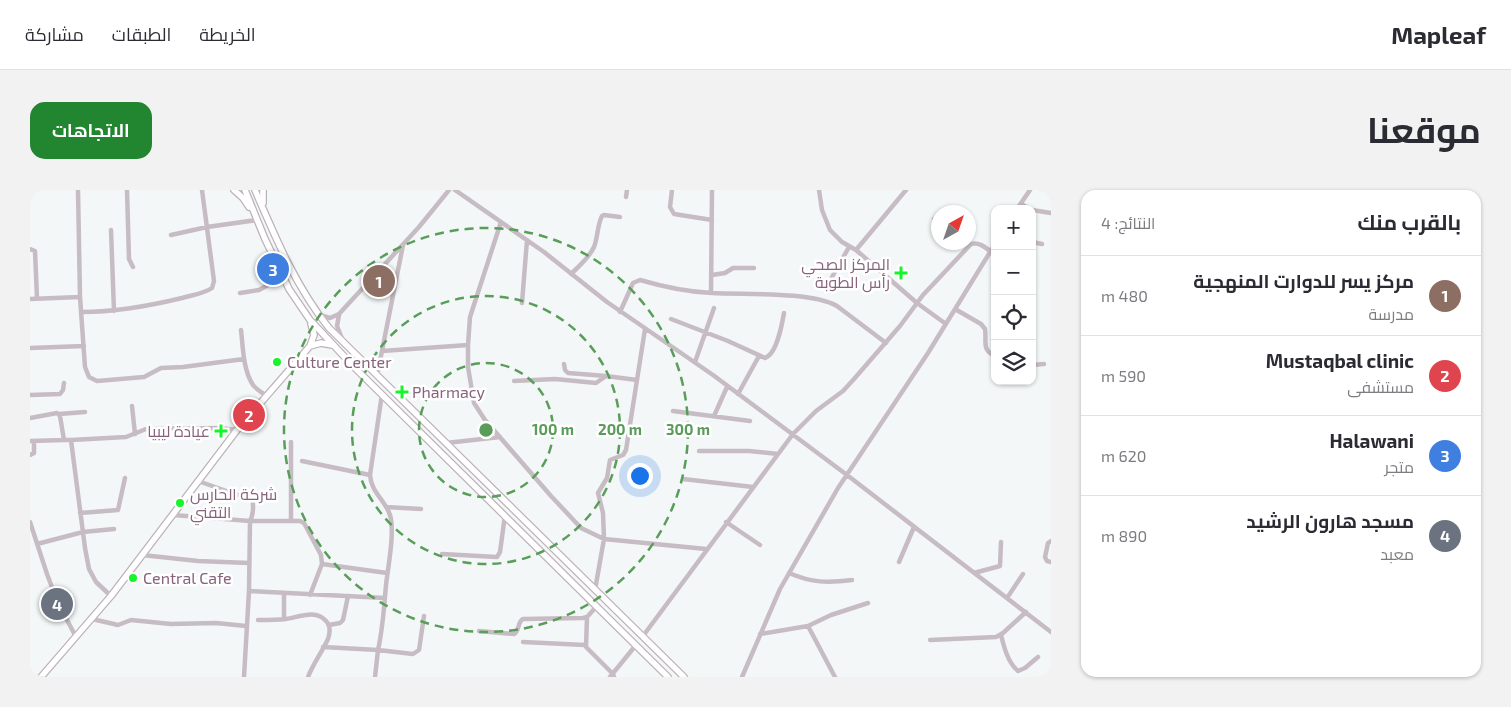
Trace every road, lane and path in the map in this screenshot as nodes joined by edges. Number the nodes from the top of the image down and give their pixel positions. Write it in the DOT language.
graph roads {
  1 [pos="78,190"];
  2 [pos="127,190"];
  3 [pos="202,190"];
  4 [pos="234,190"];
  5 [pos="245,190"];
  6 [pos="255,190"];
  7 [pos="263,190"];
  8 [pos="449,190"];
  9 [pos="455,190"];
  10 [pos="627,190"];
  11 [pos="672,190"];
  12 [pos="712,190"];
  13 [pos="819,190"];
  14 [pos="906,190"];
  15 [pos="1030,190"];
  16 [pos="626,197"];
  17 [pos="1021,204"];
  18 [pos="264,210"];
  19 [pos="1036,210"];
  20 [pos="1051,212"];
  21 [pos="620,217"];
  22 [pos="256,218"];
  23 [pos="712,220"];
  24 [pos="501,222"];
  25 [pos="207,227"];
  26 [pos="110,230"];
  27 [pos="171,235"];
  28 [pos="527,240"];
  29 [pos="1036,243"];
  30 [pos="404,244"];
  31 [pos="976,244"];
  32 [pos="1042,244"];
  33 [pos="849,247"];
  34 [pos="30,249"];
  35 [pos="856,250"];
  36 [pos="967,250"];
  37 [pos="991,252"];
  38 [pos="991,255"];
  39 [pos="133,267"];
  40 [pos="754,268"];
  41 [pos="571,274"];
  42 [pos="712,275"];
  43 [pos="282,277"];
  44 [pos="832,277"];
  45 [pos="240,293"];
  46 [pos="711,293"];
  47 [pos="38,298"];
  48 [pos="80,298"];
  49 [pos="30,299"];
  50 [pos="522,303"];
  51 [pos="917,303"];
  52 [pos="714,308"];
  53 [pos="956,309"];
  54 [pos="114,311"];
  55 [pos="82,312"];
  56 [pos="316,312"];
  57 [pos="620,312"];
  58 [pos="784,313"];
  59 [pos="339,314"];
  60 [pos="671,319"];
  61 [pos="310,320"];
  62 [pos="946,324"];
  63 [pos="645,329"];
  64 [pos="241,330"];
  65 [pos="706,332"];
  66 [pos="886,343"];
  67 [pos="345,344"];
  68 [pos="334,345"];
  69 [pos="468,345"];
  70 [pos="84,346"];
  71 [pos="310,346"];
  72 [pos="30,348"];
  73 [pos="382,351"];
  74 [pos="991,354"];
  75 [pos="759,356"];
  76 [pos="244,358"];
  77 [pos="695,362"];
  78 [pos="564,364"];
  79 [pos="1036,364"];
  80 [pos="1044,364"];
  81 [pos="377,376"];
  82 [pos="606,376"];
  83 [pos="637,380"];
  84 [pos="514,381"];
  85 [pos="64,383"];
  86 [pos="727,387"];
  87 [pos="382,394"];
  88 [pos="738,394"];
  89 [pos="30,395"];
  90 [pos="265,395"];
  91 [pos="132,406"];
  92 [pos="672,411"];
  93 [pos="85,412"];
  94 [pos="59,414"];
  95 [pos="714,416"];
  96 [pos="30,418"];
  97 [pos="750,421"];
  98 [pos="237,430"];
  99 [pos="135,434"];
  100 [pos="793,434"];
  101 [pos="500,437"];
  102 [pos="64,440"];
  103 [pos="71,440"];
  104 [pos="32,441"];
  105 [pos="291,442"];
  106 [pos="446,442"];
  107 [pos="699,451"];
  108 [pos="778,454"];
  109 [pos="30,455"];
  110 [pos="302,461"];
  111 [pos="370,475"];
  112 [pos="847,475"];
  113 [pos="125,478"];
  114 [pos="482,478"];
  115 [pos="683,479"];
  116 [pos="198,481"];
  117 [pos="475,486"];
  118 [pos="753,487"];
  119 [pos="386,507"];
  120 [pos="421,509"];
  121 [pos="80,513"];
  122 [pos="173,515"];
  123 [pos="505,515"];
  124 [pos="250,521"];
  125 [pos="291,521"];
  126 [pos="30,522"];
  127 [pos="726,522"];
  128 [pos="914,527"];
  129 [pos="114,529"];
  130 [pos="83,532"];
  131 [pos="604,539"];
  132 [pos="1051,541"];
  133 [pos="1001,542"];
  134 [pos="37,544"];
  135 [pos="760,544"];
  136 [pos="706,549"];
  137 [pos="442,554"];
  138 [pos="142,555"];
  139 [pos="899,562"];
  140 [pos="1051,562"];
  141 [pos="249,563"];
  142 [pos="322,564"];
  143 [pos="387,573"];
  144 [pos="789,573"];
  145 [pos="974,573"];
  146 [pos="1023,574"];
  147 [pos="852,580"];
  148 [pos="595,590"];
  149 [pos="249,591"];
  150 [pos="284,593"];
  151 [pos="310,595"];
  152 [pos="112,596"];
  153 [pos="348,596"];
  154 [pos="384,598"];
  155 [pos="1007,598"];
  156 [pos="868,603"];
  157 [pos="597,606"];
  158 [pos="1026,612"];
  159 [pos="424,616"];
  160 [pos="587,616"];
  161 [pos="284,619"];
  162 [pos="92,620"];
  163 [pos="258,620"];
  164 [pos="329,624"];
  165 [pos="246,626"];
  166 [pos="808,626"];
  167 [pos="479,630"];
  168 [pos="1051,632"];
  169 [pos="760,634"];
  170 [pos="1001,635"];
  171 [pos="643,636"];
  172 [pos="76,637"];
  173 [pos="930,640"];
  174 [pos="523,642"];
  175 [pos="585,645"];
  176 [pos="636,645"];
  177 [pos="323,648"];
  178 [pos="378,650"];
  179 [pos="1038,657"];
  180 [pos="43,676"];
  181 [pos="613,676"];
  182 [pos="244,677"];
  183 [pos="308,677"];
  184 [pos="376,677"];
  185 [pos="668,677"];
  186 [pos="684,677"];
  187 [pos="742,677"];
  188 [pos="835,677"];
  1 -- 48 [label="street"];
  2 -- 39 [label="street"];
  3 -- 25 [label="street"];
  4 -- 22 [label="main road"];
  5 -- 22 [label="main road"];
  6 -- 18 [label="main road"];
  7 -- 18 [label="main road"];
  8 -- 30 [label="street"];
  9 -- 24 [label="street"];
  10 -- 16 [label="street"];
  11 -- 23 [label="street"];
  12 -- 23 [label="street"];
  13 -- 33 [label="street"];
  14 -- 35 [label="street"];
  15 -- 17 [label="street"];
  18 -- 56 [label="main road"];
  19 -- 20 [label="street"];
  21 -- 41 [label="street"];
  22 -- 25 [label="street"];
  22 -- 43 [label="main road"];
  23 -- 42 [label="street"];
  24 -- 28 [label="street"];
  24 -- 69 [label="street"];
  25 -- 27 [label="street"];
  25 -- 54 [label="street"];
  26 -- 54 [label="street"];
  28 -- 41 [label="street"];
  28 -- 50 [label="street"];
  29 -- 32 [label="street"];
  30 -- 59 [label="street"];
  30 -- 73 [label="street"];
  31 -- 37 [label="street"];
  33 -- 35 [label="street"];
  33 -- 44 [label="street"];
  34 -- 47 [label="street"];
  35 -- 51 [label="street"];
  36 -- 51 [label="street"];
  38 -- 53 [label="street"];
  40 -- 42 [label="street"];
  41 -- 57 [label="street"];
  42 -- 46 [label="street"];
  43 -- 45 [label="street"];
  43 -- 61 [label="main road"];
  46 -- 57 [label="street"];
  46 -- 66 [label="street"];
  47 -- 48 [label="street"];
  47 -- 49 [label="street"];
  48 -- 55 [label="street"];
  51 -- 62 [label="street"];
  51 -- 66 [label="street"];
  52 -- 65 [label="street"];
  53 -- 62 [label="street"];
  53 -- 74 [label="street"];
  54 -- 55 [label="street"];
  55 -- 70 [label="street"];
  56 -- 59 [label="street"];
  56 -- 67 [label="main road"];
  57 -- 63 [label="street"];
  58 -- 75 [label="street"];
  59 -- 67 [label="street"];
  60 -- 65 [label="street"];
  61 -- 68 [label="main road"];
  61 -- 71 [label="main road"];
  62 -- 112 [label="street"];
  63 -- 77 [label="street"];
  63 -- 83 [label="street"];
  64 -- 76 [label="street"];
  65 -- 75 [label="street"];
  65 -- 77 [label="street"];
  66 -- 100 [label="street"];
  67 -- 81 [label="main road"];
  68 -- 71 [label="main road"];
  68 -- 87 [label="main road"];
  69 -- 73 [label="street"];
  69 -- 101 [label="street"];
  70 -- 72 [label="street"];
  70 -- 76 [label="street"];
  71 -- 90 [label="main road"];
  73 -- 81 [label="street"];
  75 -- 88 [label="street"];
  76 -- 90 [label="street"];
  77 -- 86 [label="street"];
  78 -- 82 [label="street"];
  79 -- 80 [label="street"];
  81 -- 106 [label="main road"];
  82 -- 83 [label="street"];
  82 -- 84 [label="street"];
  83 -- 131 [label="street"];
  85 -- 89 [label="street"];
  86 -- 88 [label="street"];
  86 -- 95 [label="street"];
  87 -- 111 [label="street"];
  87 -- 117 [label="main road"];
  88 -- 100 [label="street"];
  90 -- 98 [label="main road"];
  91 -- 99 [label="street"];
  92 -- 95 [label="street"];
  93 -- 94 [label="street"];
  94 -- 96 [label="street"];
  94 -- 102 [label="street"];
  95 -- 97 [label="street"];
  98 -- 99 [label="street"];
  98 -- 116 [label="main road"];
  99 -- 103 [label="street"];
  100 -- 108 [label="street"];
  100 -- 112 [label="street"];
  101 -- 106 [label="street"];
  101 -- 131 [label="street"];
  102 -- 103 [label="street"];
  102 -- 104 [label="street"];
  103 -- 121 [label="street"];
  104 -- 109 [label="street"];
  105 -- 125 [label="street"];
  106 -- 114 [label="main road"];
  107 -- 108 [label="street"];
  108 -- 118 [label="street"];
  110 -- 111 [label="street"];
  111 -- 119 [label="street"];
  112 -- 128 [label="street"];
  112 -- 144 [label="street"];
  113 -- 121 [label="street"];
  114 -- 117 [label="main road"];
  114 -- 148 [label="main road"];
  115 -- 118 [label="street"];
  116 -- 122 [label="main road"];
  116 -- 124 [label="street"];
  117 -- 123 [label="main road"];
  118 -- 127 [label="street"];
  119 -- 120 [label="street"];
  119 -- 143 [label="street"];
  121 -- 130 [label="street"];
  122 -- 124 [label="street"];
  122 -- 138 [label="main road"];
  123 -- 137 [label="street"];
  123 -- 157 [label="main road"];
  124 -- 125 [label="street"];
  124 -- 141 [label="street"];
  125 -- 142 [label="street"];
  126 -- 134 [label="street"];
  127 -- 135 [label="street"];
  127 -- 136 [label="street"];
  128 -- 139 [label="street"];
  128 -- 145 [label="street"];
  129 -- 130 [label="street"];
  130 -- 134 [label="street"];
  130 -- 152 [label="street"];
  131 -- 136 [label="street"];
  131 -- 148 [label="street"];
  132 -- 140 [label="street"];
  133 -- 145 [label="street"];
  134 -- 172 [label="street"];
  136 -- 171 [label="street"];
  138 -- 141 [label="street"];
  138 -- 152 [label="main road"];
  141 -- 149 [label="street"];
  142 -- 143 [label="street"];
  142 -- 151 [label="street"];
  143 -- 154 [label="street"];
  144 -- 147 [label="street"];
  144 -- 169 [label="street"];
  145 -- 155 [label="street"];
  146 -- 155 [label="street"];
  148 -- 171 [label="main road"];
  149 -- 150 [label="street"];
  149 -- 165 [label="street"];
  150 -- 151 [label="street"];
  150 -- 161 [label="street"];
  151 -- 153 [label="street"];
  152 -- 162 [label="main road"];
  153 -- 154 [label="street"];
  153 -- 164 [label="street"];
  154 -- 178 [label="street"];
  155 -- 158 [label="street"];
  156 -- 166 [label="street"];
  157 -- 160 [label="street"];
  157 -- 176 [label="main road"];
  158 -- 168 [label="street"];
  158 -- 170 [label="street"];
  159 -- 178 [label="street"];
  160 -- 167 [label="street"];
  160 -- 175 [label="street"];
  161 -- 163 [label="street"];
  161 -- 164 [label="street"];
  162 -- 165 [label="street"];
  162 -- 172 [label="main road"];
  164 -- 177 [label="street"];
  165 -- 182 [label="street"];
  166 -- 169 [label="street"];
  166 -- 188 [label="street"];
  169 -- 187 [label="street"];
  170 -- 173 [label="street"];
  170 -- 179 [label="street"];
  171 -- 186 [label="main road"];
  172 -- 180 [label="main road"];
  174 -- 175 [label="street"];
  175 -- 181 [label="street"];
  176 -- 181 [label="street"];
  176 -- 185 [label="main road"];
  177 -- 178 [label="street"];
  177 -- 183 [label="street"];
  178 -- 184 [label="street"];
}
